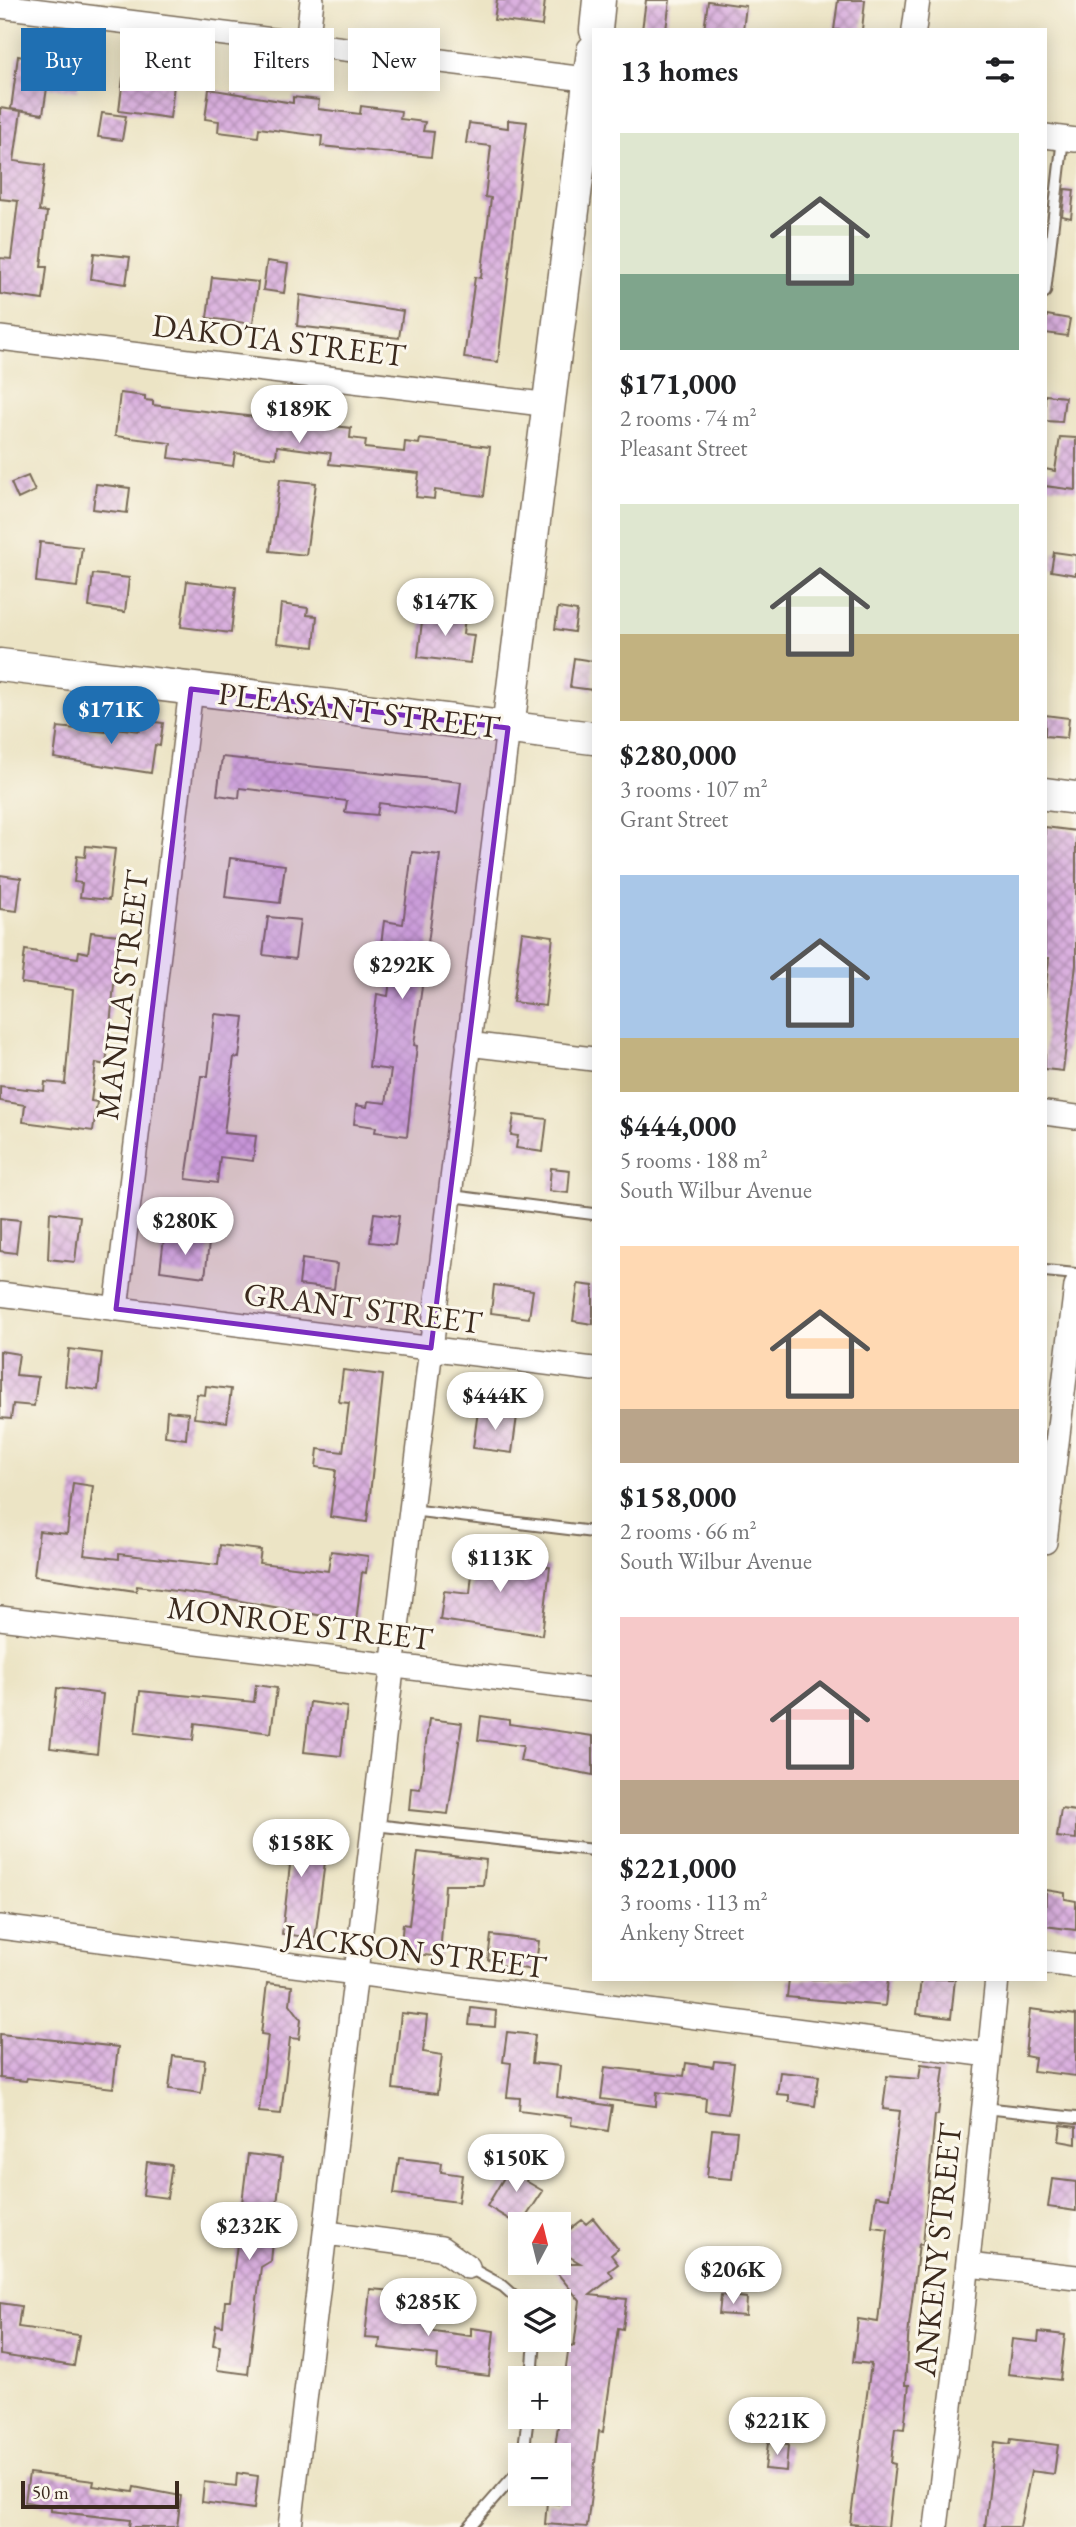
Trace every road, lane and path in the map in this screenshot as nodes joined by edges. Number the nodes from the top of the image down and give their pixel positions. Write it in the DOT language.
graph roads {
  1 [pos="312,0"];
  2 [pos="599,0"];
  3 [pos="918,0"];
  4 [pos="0,6"];
  5 [pos="309,28"];
  6 [pos="596,28"];
  7 [pos="914,28"];
  8 [pos="229,34"];
  9 [pos="334,46"];
  10 [pos="592,70"];
  11 [pos="1061,138"];
  12 [pos="1047,273"];
  13 [pos="0,338"];
  14 [pos="550,405"];
  15 [pos="0,665"];
  16 [pos="191,689"];
  17 [pos="508,728"];
  18 [pos="592,738"];
  19 [pos="1047,794"];
  20 [pos="1076,798"];
  21 [pos="468,1044"];
  22 [pos="592,1059"];
  23 [pos="1047,1113"];
  24 [pos="1076,1117"];
  25 [pos="452,1196"];
  26 [pos="592,1214"];
  27 [pos="1047,1270"];
  28 [pos="1076,1274"];
  29 [pos="1076,1286"];
  30 [pos="0,1294"];
  31 [pos="116,1309"];
  32 [pos="431,1348"];
  33 [pos="592,1368"];
  34 [pos="1052,1426"];
  35 [pos="1047,1509"];
  36 [pos="411,1510"];
  37 [pos="592,1532"];
  38 [pos="0,1618"];
  39 [pos="392,1666"];
  40 [pos="592,1690"];
  41 [pos="375,1825"];
  42 [pos="592,1850"];
  43 [pos="0,1927"];
  44 [pos="1047,1962"];
  45 [pos="1076,1966"];
  46 [pos="357,1976"];
  47 [pos="997,1981"];
  48 [pos="989,2055"];
  49 [pos="984,2108"];
  50 [pos="1076,2118"];
  51 [pos="327,2233"];
  52 [pos="968,2265"];
  53 [pos="468,2267"];
  54 [pos="1076,2277"];
  55 [pos="508,2290"];
  56 [pos="508,2483"];
  57 [pos="290,2527"];
  58 [pos="469,2527"];
  59 [pos="936,2527"];
  1 -- 5 [label="street"];
  2 -- 6 [label="main road"];
  3 -- 7 [label="street"];
  4 -- 8 [label="street"];
  9 -- 10 [label="street"];
  10 -- 14 [label="main road"];
  11 -- 12 [label="lane"];
  13 -- 14 [label="street, DAKOTA STREET"];
  14 -- 17 [label="main road"];
  15 -- 16 [label="main road, PLEASANT STREET"];
  16 -- 17 [label="main road, PLEASANT STREET"];
  16 -- 31 [label="street, MANILA STREET"];
  17 -- 18 [label="main road, PLEASANT STREET"];
  17 -- 21 [label="street"];
  19 -- 20 [label="main road"];
  21 -- 22 [label="street"];
  21 -- 25 [label="street"];
  23 -- 24 [label="street"];
  25 -- 26 [label="lane"];
  25 -- 32 [label="street"];
  27 -- 28 [label="lane"];
  29 -- 34 [label="street"];
  30 -- 31 [label="street, GRANT STREET"];
  31 -- 32 [label="street, GRANT STREET"];
  32 -- 33 [label="street, GRANT STREET"];
  32 -- 36 [label="street"];
  34 -- 35 [label="street"];
  36 -- 37 [label="lane"];
  36 -- 39 [label="street"];
  38 -- 39 [label="street, MONROE STREET"];
  39 -- 40 [label="street, MONROE STREET"];
  39 -- 41 [label="street"];
  41 -- 42 [label="lane"];
  41 -- 46 [label="street"];
  43 -- 46 [label="street, JACKSON STREET"];
  44 -- 45 [label="street"];
  46 -- 48 [label="street, JACKSON STREET"];
  46 -- 51 [label="street"];
  47 -- 48 [label="street, ANKENY STREET"];
  48 -- 49 [label="street, ANKENY STREET"];
  49 -- 50 [label="lane"];
  49 -- 52 [label="street, ANKENY STREET"];
  51 -- 53 [label="street"];
  51 -- 57 [label="street"];
  52 -- 54 [label="street"];
  52 -- 59 [label="street, ANKENY STREET"];
  53 -- 55 [label="lane"];
  56 -- 58 [label="lane"];
}
